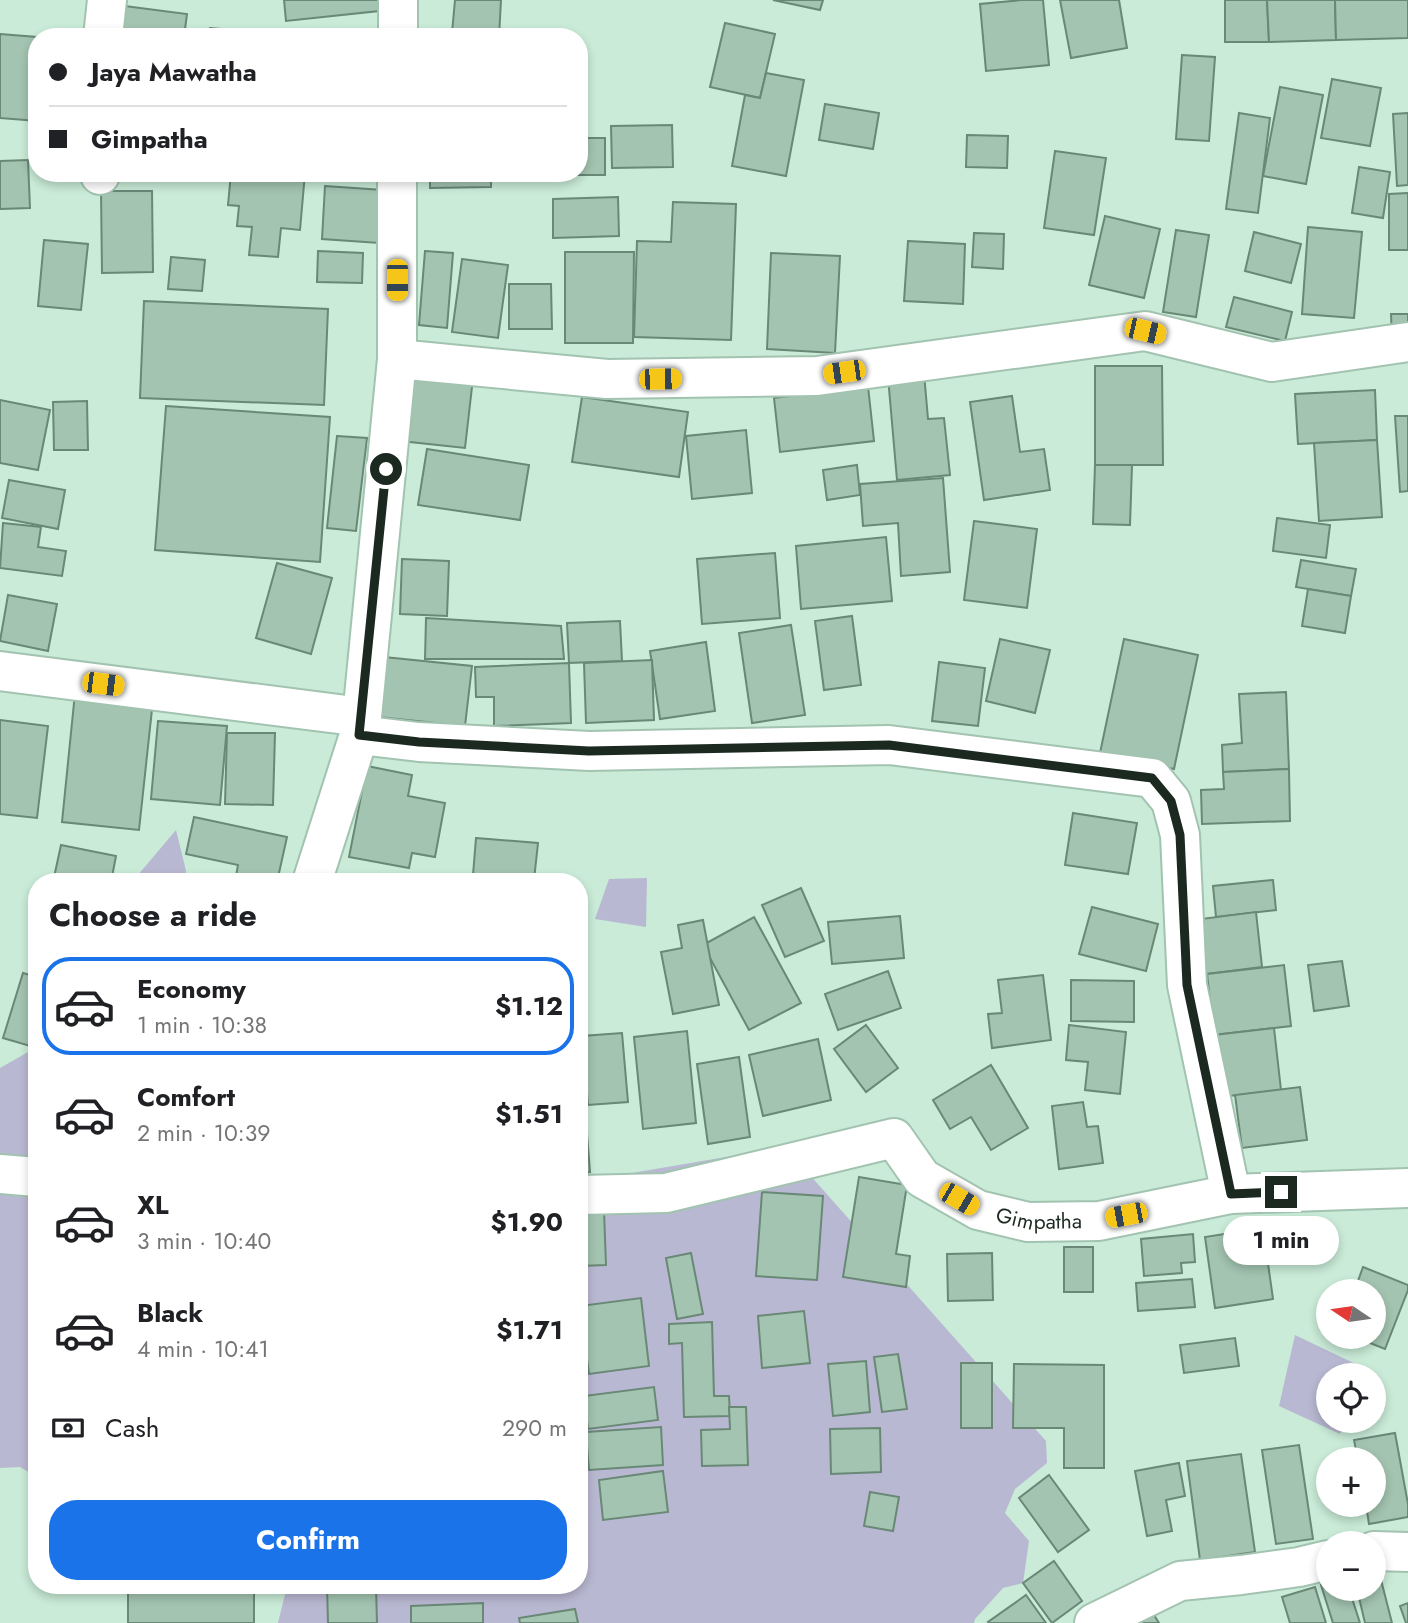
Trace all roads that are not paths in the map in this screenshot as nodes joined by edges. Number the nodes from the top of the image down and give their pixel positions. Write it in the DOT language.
graph roads {
  1 [pos="107,0"];
  2 [pos="398,0"];
  3 [pos="104,28"];
  4 [pos="398,28"];
  5 [pos="397,182"];
  6 [pos="1408,342"];
  7 [pos="397,359"];
  8 [pos="0,671"];
  9 [pos="361,726"];
  10 [pos="315,873"];
  11 [pos="1408,1161"];
  12 [pos="0,1174"];
  13 [pos="28,1176"];
  14 [pos="1394,1188"];
  15 [pos="1231,1194"];
  16 [pos="588,1195"];
  17 [pos="1386,1551"];
  18 [pos="1408,1552"];
  19 [pos="1316,1563"];
  20 [pos="1094,1623"];
  1 -- 3 [label="street"];
  2 -- 4 [label="street"];
  5 -- 7 [label="street"];
  6 -- 7 [label="street"];
  7 -- 9 [label="street"];
  8 -- 9 [label="street"];
  9 -- 10 [label="street"];
  9 -- 15 [label="street"];
  11 -- 14 [label="street"];
  12 -- 13 [label="street"];
  14 -- 15 [label="street, Gimpatha"];
  15 -- 16 [label="street, Gimpatha"];
  17 -- 18 [label="street"];
  19 -- 20 [label="street"];
}
